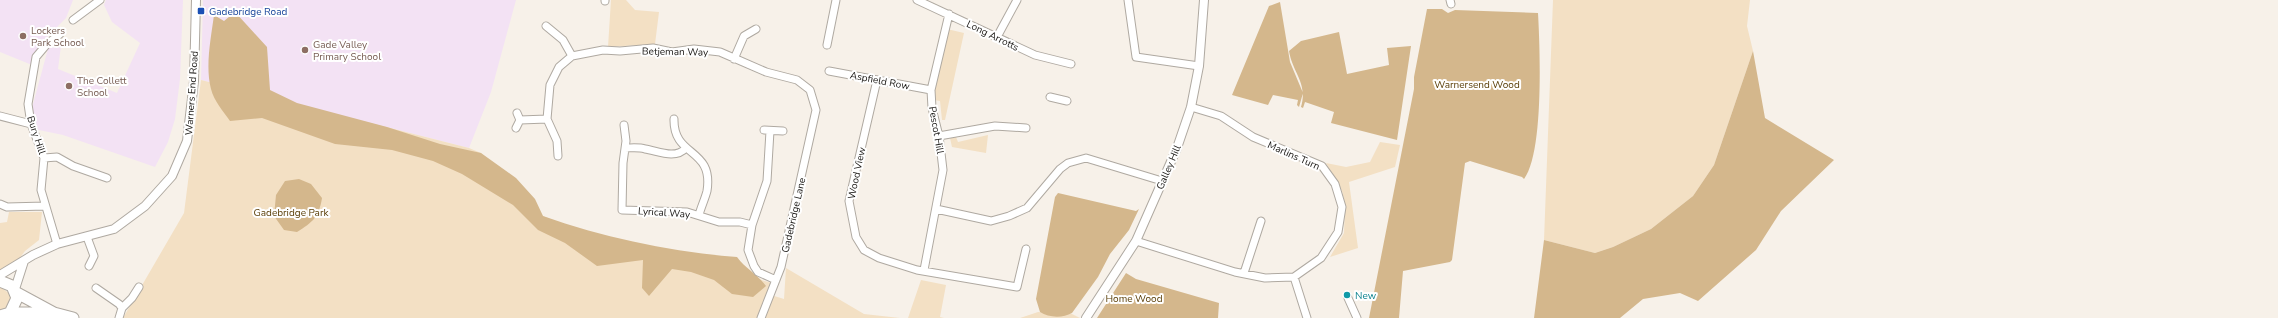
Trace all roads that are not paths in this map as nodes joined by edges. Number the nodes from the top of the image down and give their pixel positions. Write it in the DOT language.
graph roads {
  1 [pos="100,0"];
  2 [pos="196,0"];
  3 [pos="836,0"];
  4 [pos="917,0"];
  5 [pos="1017,0"];
  6 [pos="1128,0"];
  7 [pos="1206,0"];
  8 [pos="949,14"];
  9 [pos="73,20"];
  10 [pos="546,26"];
  11 [pos="756,29"];
  12 [pos="60,34"];
  13 [pos="997,37"];
  14 [pos="827,44"];
  15 [pos="572,56"];
  16 [pos="734,59"];
  17 [pos="1071,64"];
  18 [pos="1199,66"];
  19 [pos="829,71"];
  20 [pos="877,80"];
  21 [pos="931,90"];
  22 [pos="1050,97"];
  23 [pos="1067,101"];
  24 [pos="1191,107"];
  25 [pos="816,110"];
  26 [pos="0,116"];
  27 [pos="547,119"];
  28 [pos="674,119"];
  29 [pos="31,124"];
  30 [pos="624,125"];
  31 [pos="516,128"];
  32 [pos="1026,128"];
  33 [pos="783,131"];
  34 [pos="940,136"];
  35 [pos="626,148"];
  36 [pos="686,148"];
  37 [pos="558,156"];
  38 [pos="44,158"];
  39 [pos="107,178"];
  40 [pos="1162,181"];
  41 [pos="0,204"];
  42 [pos="45,206"];
  43 [pos="936,209"];
  44 [pos="698,215"];
  45 [pos="1261,221"];
  46 [pos="752,225"];
  47 [pos="87,237"];
  48 [pos="1136,241"];
  49 [pos="57,244"];
  50 [pos="1026,249"];
  51 [pos="24,261"];
  52 [pos="88,266"];
  53 [pos="924,270"];
  54 [pos="1244,273"];
  55 [pos="0,275"];
  56 [pos="1294,277"];
  57 [pos="776,280"];
  58 [pos="0,281"];
  59 [pos="140,287"];
  60 [pos="96,288"];
  61 [pos="16,291"];
  62 [pos="1348,298"];
  63 [pos="122,308"];
  64 [pos="54,313"];
  65 [pos="5,315"];
  66 [pos="73,318"];
  67 [pos="119,318"];
  68 [pos="761,318"];
  69 [pos="1086,318"];
  70 [pos="1307,318"];
  71 [pos="1357,318"];
  1 -- 9 [label="street"];
  2 -- 47 [label="street, Warners End Road"];
  3 -- 14 [label="street"];
  4 -- 8 [label="street, Long Arrotts"];
  5 -- 13 [label="street"];
  6 -- 18 [label="street"];
  7 -- 18 [label="street, Galley Hill"];
  8 -- 13 [label="street, Long Arrotts"];
  8 -- 21 [label="street, Pescot Hill"];
  10 -- 15 [label="street"];
  11 -- 16 [label="street"];
  12 -- 29 [label="street, Bury Hill"];
  13 -- 17 [label="street, Long Arrotts"];
  15 -- 16 [label="street, Betjeman Way"];
  15 -- 27 [label="street"];
  16 -- 25 [label="street, Betjeman Way"];
  18 -- 24 [label="street, Galley Hill"];
  19 -- 20 [label="street, Aspfield Row"];
  20 -- 21 [label="street, Aspfield Row"];
  20 -- 53 [label="street, Wood View"];
  21 -- 34 [label="street, Pescot Hill"];
  22 -- 23 [label="street"];
  24 -- 40 [label="street, Galley Hill"];
  24 -- 56 [label="street, Marlins Turn"];
  25 -- 57 [label="street, Gadebridge Lane"];
  26 -- 29 [label="street"];
  27 -- 31 [label="street"];
  27 -- 37 [label="street"];
  28 -- 36 [label="street"];
  29 -- 38 [label="street, Bury Hill"];
  30 -- 35 [label="street"];
  32 -- 34 [label="street"];
  33 -- 46 [label="street"];
  34 -- 43 [label="street, Pescot Hill"];
  35 -- 36 [label="street"];
  35 -- 44 [label="street, Lyrical Way"];
  36 -- 44 [label="street"];
  38 -- 39 [label="street"];
  38 -- 42 [label="street, Bury Hill"];
  40 -- 43 [label="street"];
  40 -- 48 [label="street, Galley Hill"];
  41 -- 42 [label="street"];
  42 -- 49 [label="street, Bury Hill"];
  43 -- 53 [label="street, Pescot Hill"];
  44 -- 46 [label="street, Lyrical Way"];
  45 -- 54 [label="street"];
  46 -- 57 [label="street"];
  47 -- 49 [label="street, Warners End Road"];
  47 -- 52 [label="street"];
  48 -- 54 [label="street"];
  48 -- 69 [label="street, Galley Hill"];
  49 -- 51 [label="street, Warners End Road"];
  50 -- 53 [label="street, Wood View"];
  51 -- 55 [label="street, Warners End Road"];
  51 -- 61 [label="street"];
  54 -- 56 [label="street"];
  56 -- 70 [label="street"];
  57 -- 68 [label="street, Gadebridge Lane"];
  58 -- 61 [label="main road"];
  59 -- 63 [label="street"];
  60 -- 63 [label="street"];
  61 -- 64 [label="main road"];
  61 -- 65 [label="main road"];
  62 -- 71 [label="street"];
  63 -- 67 [label="street"];
  64 -- 65 [label="main road"];
  64 -- 66 [label="main road"];
}
